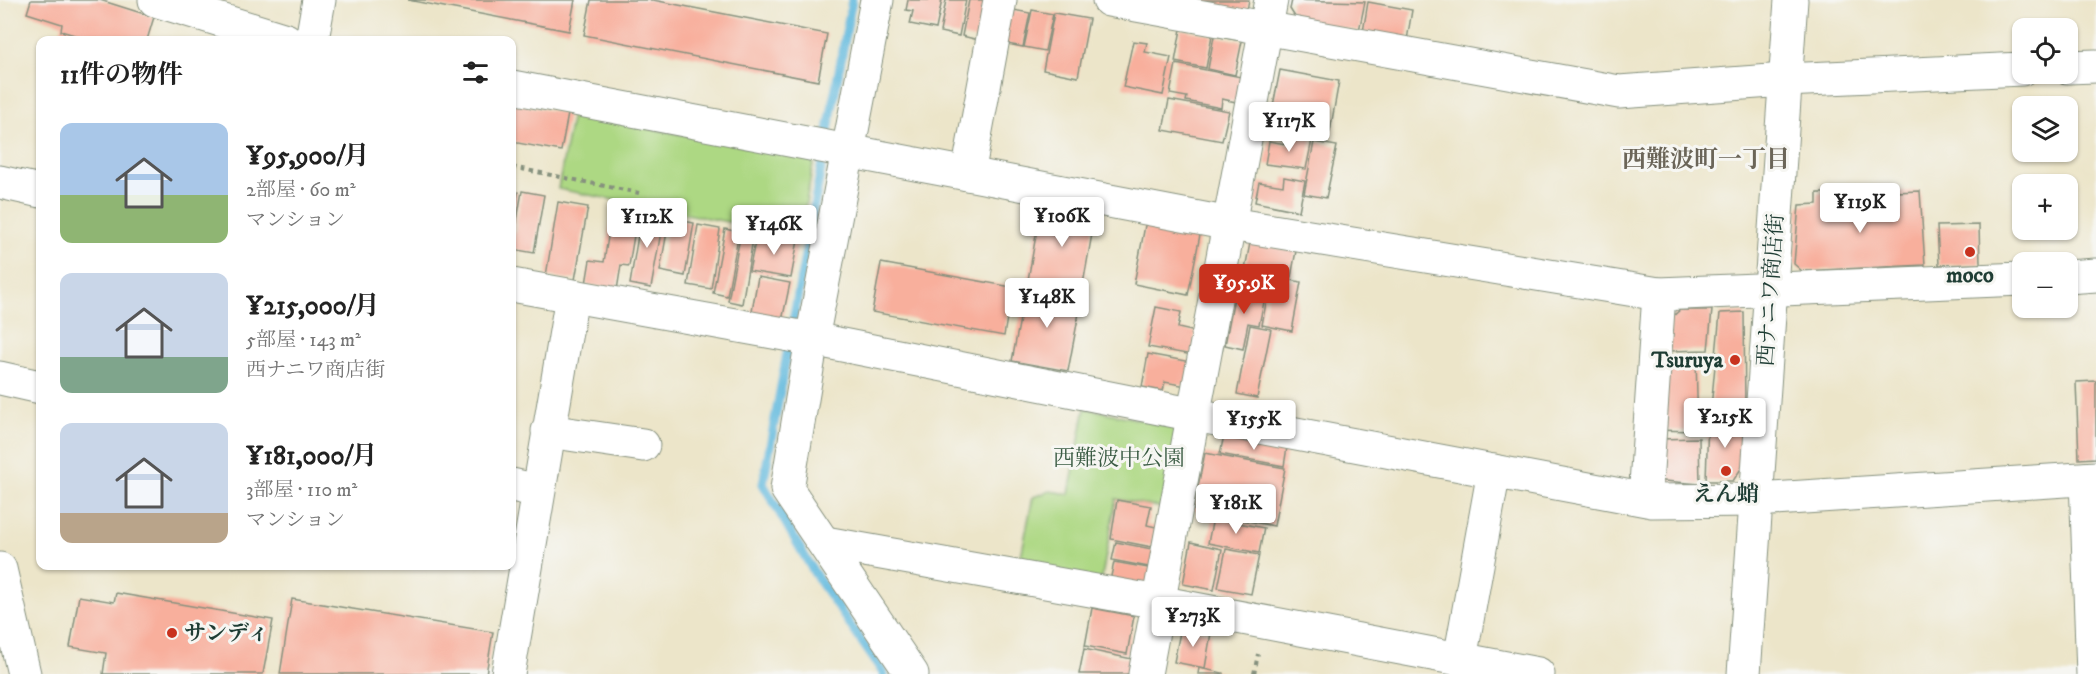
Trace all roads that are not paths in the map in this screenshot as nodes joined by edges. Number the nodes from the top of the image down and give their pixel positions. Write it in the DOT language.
graph roads {
  1 [pos="155,0"];
  2 [pos="320,0"];
  3 [pos="876,0"];
  4 [pos="1000,0"];
  5 [pos="1109,0"];
  6 [pos="1791,0"];
  7 [pos="1268,14"];
  8 [pos="273,36"];
  9 [pos="313,36"];
  10 [pos="2096,66"];
  11 [pos="2078,67"];
  12 [pos="2012,69"];
  13 [pos="1798,80"];
  14 [pos="516,88"];
  15 [pos="847,151"];
  16 [pos="968,174"];
  17 [pos="0,182"];
  18 [pos="36,190"];
  19 [pos="1230,224"];
  20 [pos="2096,275"];
  21 [pos="2078,276"];
  22 [pos="2012,279"];
  23 [pos="516,286"];
  24 [pos="1771,291"];
  25 [pos="1659,294"];
  26 [pos="572,296"];
  27 [pos="812,339"];
  28 [pos="0,378"];
  29 [pos="36,386"];
  30 [pos="1195,416"];
  31 [pos="548,431"];
  32 [pos="643,445"];
  33 [pos="1494,471"];
  34 [pos="2091,478"];
  35 [pos="525,488"];
  36 [pos="1645,499"];
  37 [pos="1757,500"];
  38 [pos="825,543"];
  39 [pos="0,569"];
  40 [pos="1158,602"];
  41 [pos="1450,663"];
  42 [pos="24,674"];
  43 [pos="508,674"];
  44 [pos="912,674"];
  45 [pos="1145,674"];
  46 [pos="1538,674"];
  47 [pos="1744,674"];
  48 [pos="2093,674"];
  1 -- 8 [label="street"];
  2 -- 9 [label="street"];
  3 -- 15 [label="street"];
  4 -- 16 [label="street"];
  5 -- 7 [label="street"];
  6 -- 13 [label="street, 西ナニワ商店街"];
  7 -- 13 [label="street"];
  7 -- 19 [label="street"];
  10 -- 11 [label="street"];
  12 -- 13 [label="street"];
  13 -- 24 [label="street, 西ナニワ商店街"];
  14 -- 15 [label="street"];
  15 -- 16 [label="street"];
  15 -- 27 [label="street"];
  16 -- 19 [label="street"];
  17 -- 18 [label="street"];
  19 -- 25 [label="street"];
  19 -- 30 [label="street"];
  20 -- 21 [label="street"];
  22 -- 24 [label="street"];
  23 -- 26 [label="street"];
  24 -- 25 [label="street"];
  24 -- 37 [label="street, 西ナニワ商店街"];
  25 -- 36 [label="street"];
  26 -- 27 [label="street"];
  26 -- 31 [label="street"];
  27 -- 30 [label="street"];
  27 -- 38 [label="street"];
  28 -- 29 [label="street"];
  30 -- 33 [label="street"];
  30 -- 40 [label="street"];
  31 -- 32 [label="street"];
  31 -- 35 [label="street"];
  33 -- 36 [label="street"];
  33 -- 41 [label="street"];
  34 -- 37 [label="street"];
  34 -- 48 [label="street"];
  35 -- 43 [label="street"];
  36 -- 37 [label="street"];
  37 -- 47 [label="street, 西ナニワ商店街"];
  38 -- 40 [label="street"];
  38 -- 44 [label="street"];
  39 -- 42 [label="street"];
  40 -- 41 [label="street"];
  40 -- 45 [label="street"];
  41 -- 46 [label="street"];
}
